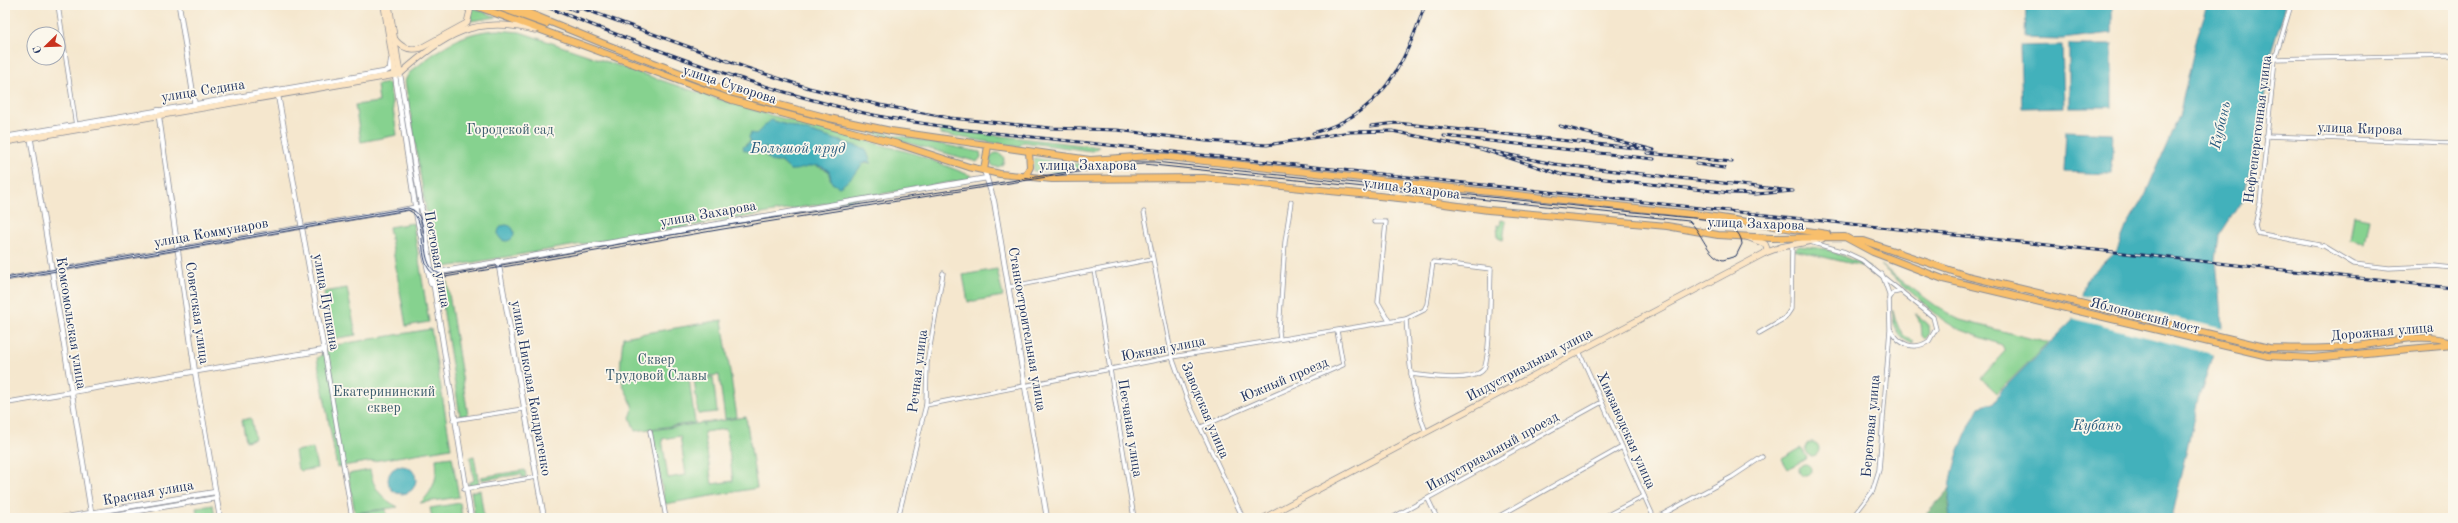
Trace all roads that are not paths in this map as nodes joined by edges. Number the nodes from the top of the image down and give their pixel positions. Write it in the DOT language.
graph roads {
  1 [pos="58,5"];
  2 [pos="179,5"];
  3 [pos="384,5"];
  4 [pos="389,5"];
  5 [pos="466,5"];
  6 [pos="473,5"];
  7 [pos="493,5"];
  8 [pos="509,5"];
  9 [pos="2291,5"];
  10 [pos="547,33"];
  11 [pos="394,38"];
  12 [pos="602,43"];
  13 [pos="392,54"];
  14 [pos="2453,55"];
  15 [pos="2275,59"];
  16 [pos="397,74"];
  17 [pos="278,93"];
  18 [pos="195,107"];
  19 [pos="158,113"];
  20 [pos="76,127"];
  21 [pos="30,135"];
  22 [pos="2266,136"];
  23 [pos="5,137"];
  24 [pos="5,142"];
  25 [pos="2453,143"];
  26 [pos="988,146"];
  27 [pos="1028,152"];
  28 [pos="984,170"];
  29 [pos="1025,177"];
  30 [pos="987,178"];
  31 [pos="1291,202"];
  32 [pos="422,206"];
  33 [pos="416,207"];
  34 [pos="1144,212"];
  35 [pos="1374,222"];
  36 [pos="1774,225"];
  37 [pos="302,227"];
  38 [pos="1786,227"];
  39 [pos="1836,236"];
  40 [pos="1746,237"];
  41 [pos="1789,237"];
  42 [pos="1772,238"];
  43 [pos="1854,241"];
  44 [pos="1808,242"];
  45 [pos="1792,244"];
  46 [pos="1781,247"];
  47 [pos="178,250"];
  48 [pos="1765,253"];
  49 [pos="1152,259"];
  50 [pos="498,261"];
  51 [pos="2453,268"];
  52 [pos="1094,270"];
  53 [pos="52,271"];
  54 [pos="433,272"];
  55 [pos="943,273"];
  56 [pos="1882,274"];
  57 [pos="1976,278"];
  58 [pos="5,279"];
  59 [pos="1009,286"];
  60 [pos="1974,286"];
  61 [pos="1901,291"];
  62 [pos="1889,299"];
  63 [pos="1406,320"];
  64 [pos="1389,321"];
  65 [pos="1890,329"];
  66 [pos="1337,330"];
  67 [pos="1759,333"];
  68 [pos="1280,339"];
  69 [pos="2453,344"];
  70 [pos="2312,349"];
  71 [pos="324,350"];
  72 [pos="1579,351"];
  73 [pos="1172,356"];
  74 [pos="2312,358"];
  75 [pos="1111,369"];
  76 [pos="196,372"];
  77 [pos="1411,374"];
  78 [pos="1026,386"];
  79 [pos="71,393"];
  80 [pos="5,402"];
  81 [pos="1602,402"];
  82 [pos="926,405"];
  83 [pos="524,408"];
  84 [pos="454,420"];
  85 [pos="1201,427"];
  86 [pos="650,432"];
  87 [pos="1426,432"];
  88 [pos="1622,447"];
  89 [pos="1762,456"];
  90 [pos="536,477"];
  91 [pos="465,488"];
  92 [pos="215,492"];
  93 [pos="1644,496"];
  94 [pos="216,498"];
  95 [pos="1428,499"];
  96 [pos="91,516"];
  97 [pos="62,518"];
  98 [pos="96,518"];
  99 [pos="220,518"];
  100 [pos="352,518"];
  101 [pos="470,518"];
  102 [pos="544,518"];
  103 [pos="666,518"];
  104 [pos="898,518"];
  105 [pos="1047,518"];
  106 [pos="1134,518"];
  107 [pos="1242,518"];
  108 [pos="1264,518"];
  109 [pos="1392,518"];
  110 [pos="1437,518"];
  111 [pos="1496,518"];
  112 [pos="1602,518"];
  113 [pos="1655,518"];
  114 [pos="1852,518"];
  1 -- 20 [label="street"];
  2 -- 18 [label="street"];
  3 -- 13 [label="main road, Постовая улица"];
  4 -- 11 [label="main road, Постовая улица"];
  5 -- 11 [label="main road"];
  6 -- 10 [label="main road, улица Суворова"];
  7 -- 12 [label="main road, улица Суворова"];
  8 -- 12 [label="main road, улица Суворова"];
  9 -- 15 [label="street, Нефтеперегонная улица"];
  10 -- 16 [label="main road"];
  10 -- 28 [label="main road, улица Суворова"];
  11 -- 16 [label="main road, Постовая улица"];
  12 -- 26 [label="main road, улица Суворова"];
  13 -- 16 [label="main road, Постовая улица"];
  13 -- 17 [label="street, улица Седина"];
  14 -- 15 [label="street"];
  15 -- 22 [label="street, Нефтеперегонная улица"];
  16 -- 17 [label="main road, улица Седина"];
  16 -- 32 [label="street, Постовая улица"];
  16 -- 33 [label="street, Постовая улица"];
  17 -- 18 [label="main road, улица Седина"];
  17 -- 37 [label="street, улица Пушкина"];
  18 -- 19 [label="main road, улица Седина"];
  19 -- 20 [label="main road, улица Седина"];
  19 -- 47 [label="street, Советская улица"];
  20 -- 21 [label="main road, улица Седина"];
  21 -- 23 [label="street, улица Седина"];
  21 -- 24 [label="main road, улица Седина"];
  21 -- 53 [label="street, Комсомольская улица"];
  22 -- 25 [label="street, улица Кирова"];
  22 -- 51 [label="street, Нефтеперегонная улица"];
  26 -- 27 [label="main road, улица Захарова"];
  26 -- 28 [label="main road"];
  27 -- 29 [label="main road"];
  27 -- 36 [label="main road, улица Захарова"];
  28 -- 29 [label="main road, улица Захарова"];
  28 -- 30 [label="street, Станкостроительная улица"];
  29 -- 40 [label="main road, улица Захарова"];
  30 -- 50 [label="street, улица Захарова"];
  30 -- 59 [label="street, Станкостроительная улица"];
  31 -- 68 [label="street"];
  32 -- 33 [label="street, улица Коммунаров"];
  32 -- 54 [label="street, Постовая улица"];
  33 -- 37 [label="street, улица Коммунаров"];
  33 -- 84 [label="street, Постовая улица"];
  34 -- 49 [label="street, Заводская улица"];
  35 -- 64 [label="street"];
  36 -- 38 [label="main road, улица Захарова"];
  36 -- 42 [label="main road"];
  37 -- 47 [label="street, улица Коммунаров"];
  37 -- 71 [label="street, улица Пушкина"];
  38 -- 39 [label="main road, улица Захарова"];
  38 -- 41 [label="main road"];
  39 -- 41 [label="main road, улица Захарова"];
  39 -- 43 [label="main road, улица Захарова"];
  39 -- 44 [label="main road, Индустриальная улица"];
  40 -- 42 [label="main road, улица Захарова"];
  40 -- 48 [label="main road"];
  41 -- 42 [label="main road, улица Захарова"];
  41 -- 46 [label="main road"];
  43 -- 57 [label="main road, улица Захарова"];
  43 -- 60 [label="main road, улица Захарова"];
  44 -- 45 [label="main road, Индустриальная улица"];
  44 -- 56 [label="street"];
  45 -- 46 [label="main road, Индустриальная улица"];
  45 -- 67 [label="street"];
  46 -- 48 [label="main road, Индустриальная улица"];
  47 -- 53 [label="street, улица Коммунаров"];
  47 -- 76 [label="street, Советская улица"];
  48 -- 72 [label="main road, Индустриальная улица"];
  49 -- 52 [label="street"];
  49 -- 73 [label="street, Заводская улица"];
  50 -- 54 [label="street, улица Захарова"];
  50 -- 83 [label="street, улица Николая Кондратенко"];
  52 -- 59 [label="street"];
  52 -- 75 [label="street, Песчаная улица"];
  53 -- 58 [label="street, улица Коммунаров"];
  53 -- 79 [label="street, Комсомольская улица"];
  54 -- 84 [label="street, Постовая улица"];
  55 -- 82 [label="street, Речная улица"];
  56 -- 61 [label="street"];
  56 -- 62 [label="street, Береговая улица"];
  57 -- 70 [label="main road, Яблоновский мост"];
  59 -- 78 [label="street, Станкостроительная улица"];
  60 -- 74 [label="main road, Яблоновский мост"];
  61 -- 62 [label="street"];
  61 -- 65 [label="street"];
  62 -- 65 [label="street, Береговая улица"];
  63 -- 64 [label="street, Южная улица"];
  63 -- 77 [label="street"];
  63 -- 77 [label="street"];
  64 -- 66 [label="street, Южная улица"];
  65 -- 114 [label="street, Береговая улица"];
  66 -- 68 [label="street, Южная улица"];
  66 -- 85 [label="street, Южный проезд"];
  68 -- 73 [label="street, Южная улица"];
  69 -- 70 [label="main road, Дорожная улица"];
  69 -- 74 [label="main road, Дорожная улица"];
  71 -- 76 [label="street"];
  71 -- 100 [label="street, улица Пушкина"];
  72 -- 81 [label="street, Химзаводская улица"];
  72 -- 87 [label="main road, Индустриальная улица"];
  73 -- 75 [label="street, Южная улица"];
  73 -- 85 [label="street, Заводская улица"];
  75 -- 78 [label="street, Южная улица"];
  75 -- 106 [label="street, Песчаная улица"];
  76 -- 79 [label="street"];
  76 -- 92 [label="street, Советская улица"];
  77 -- 87 [label="street"];
  78 -- 82 [label="street, Южная улица"];
  78 -- 105 [label="street, Станкостроительная улица"];
  79 -- 80 [label="street"];
  79 -- 96 [label="street, Комсомольская улица"];
  81 -- 88 [label="street, Химзаводская улица"];
  81 -- 95 [label="street, Индустриальный проезд"];
  82 -- 104 [label="street, Речная улица"];
  83 -- 84 [label="street"];
  83 -- 90 [label="street, улица Николая Кондратенко"];
  84 -- 91 [label="street, Постовая улица"];
  85 -- 107 [label="street, Заводская улица"];
  86 -- 103 [label="street"];
  87 -- 108 [label="main road, Индустриальная улица"];
  88 -- 93 [label="street, Химзаводская улица"];
  88 -- 111 [label="street"];
  89 -- 113 [label="street"];
  90 -- 91 [label="street"];
  90 -- 102 [label="street, улица Николая Кондратенко"];
  91 -- 101 [label="street, Постовая улица"];
  92 -- 94 [label="street, Советская улица"];
  92 -- 96 [label="street, Красная улица"];
  93 -- 112 [label="street"];
  93 -- 113 [label="street, Химзаводская улица"];
  94 -- 98 [label="street, Красная улица"];
  94 -- 99 [label="street, Советская улица"];
  95 -- 109 [label="street, Индустриальный проезд"];
  95 -- 110 [label="street"];
  96 -- 97 [label="street, Красная улица"];
}
